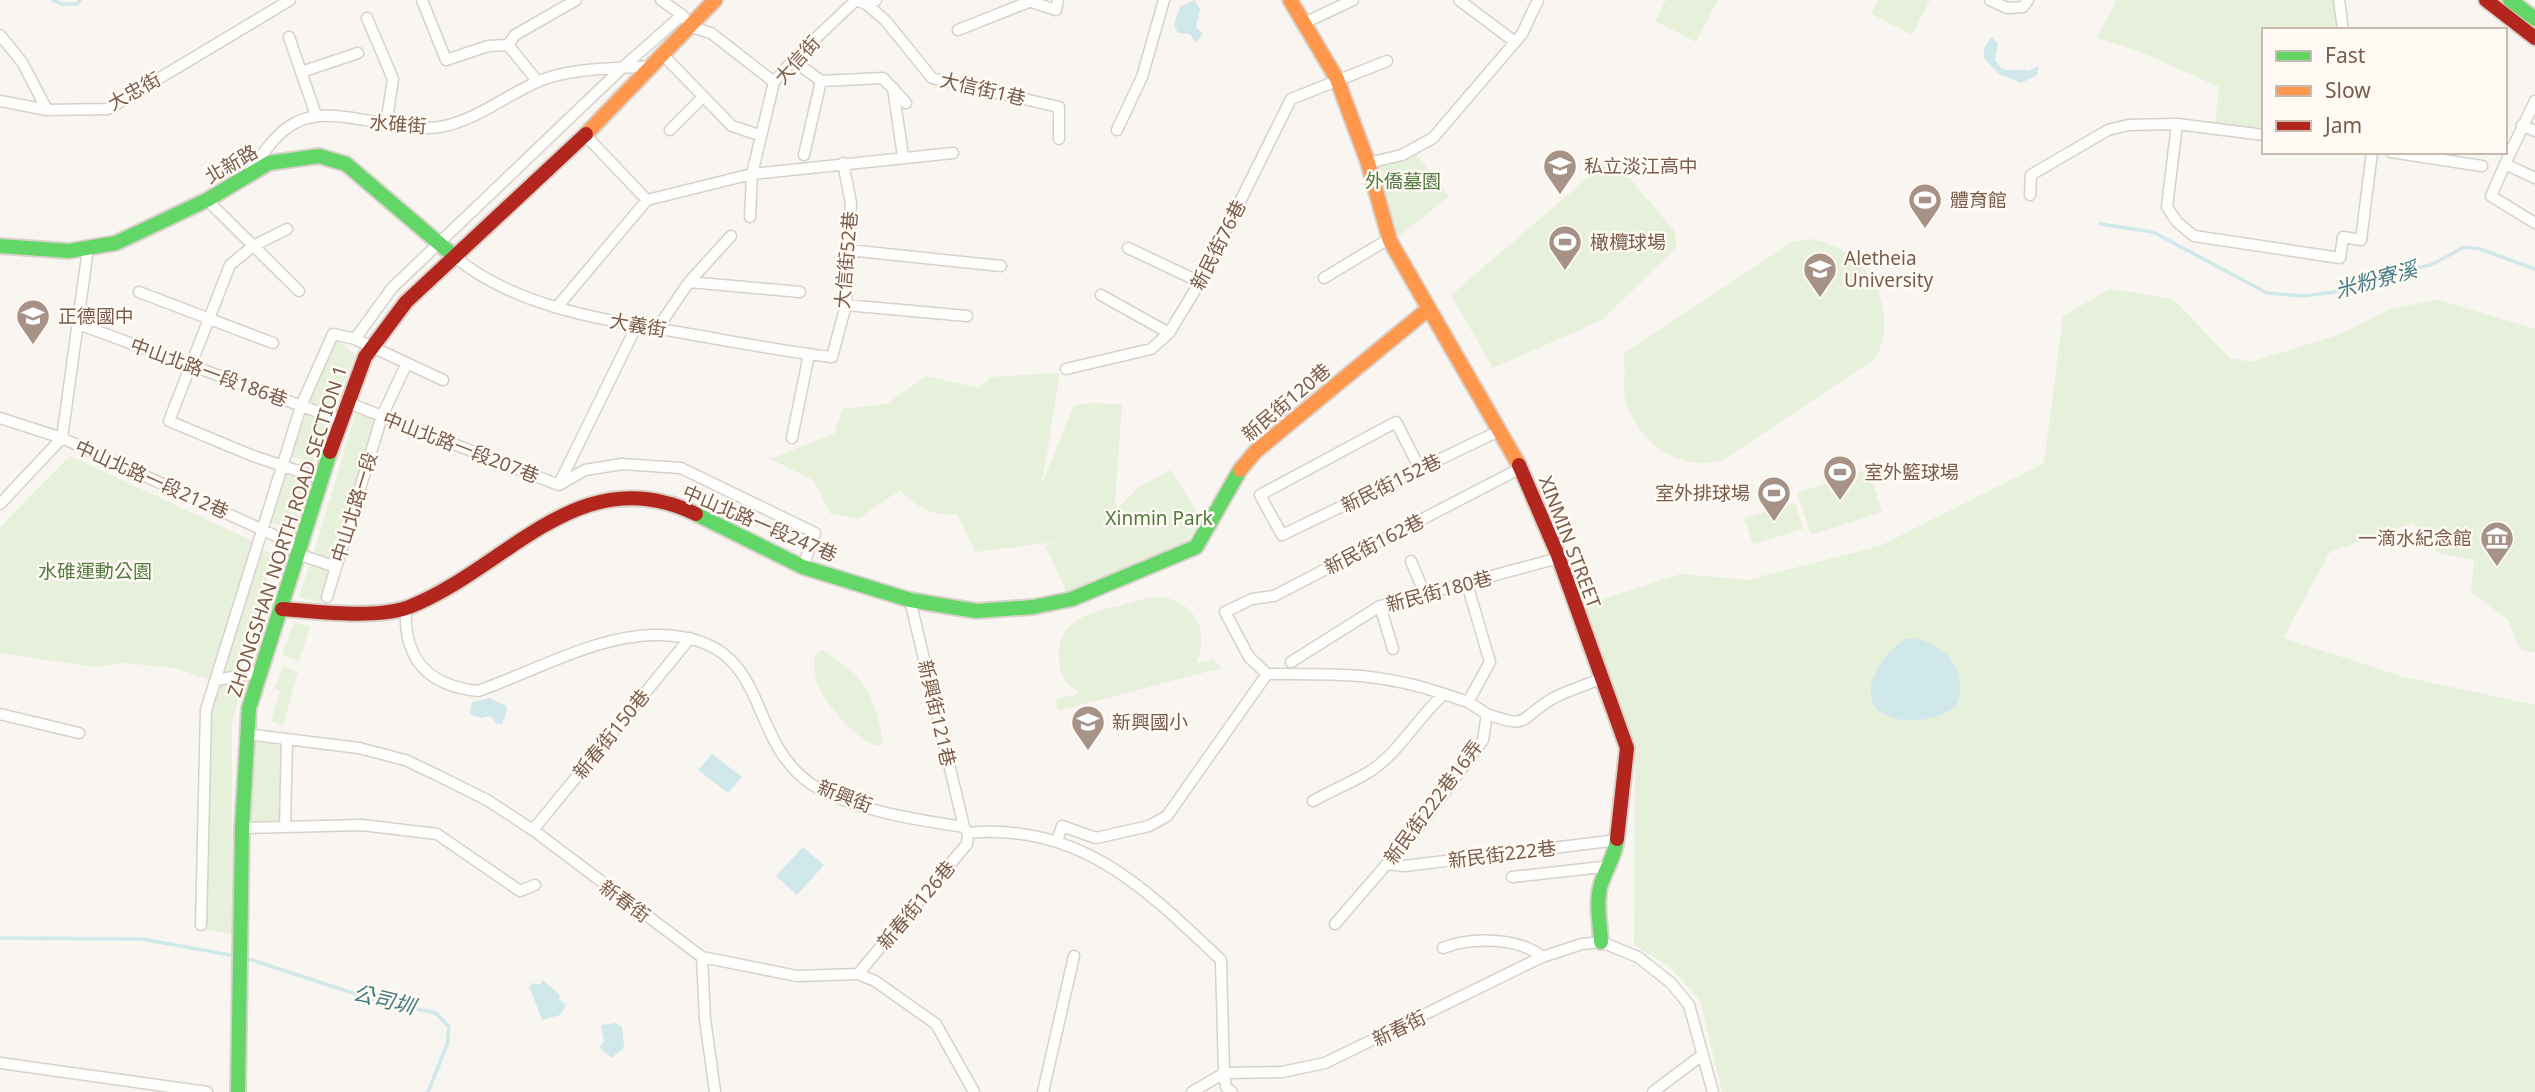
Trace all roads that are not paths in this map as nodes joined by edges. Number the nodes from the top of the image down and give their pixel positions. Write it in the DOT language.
graph roads {
  1 [pos="290,0"];
  2 [pos="422,0"];
  3 [pos="661,0"];
  4 [pos="715,0"];
  5 [pos="1164,0"];
  6 [pos="1290,0"];
  7 [pos="1353,0"];
  8 [pos="1459,0"];
  9 [pos="1538,0"];
  10 [pos="1990,0"];
  11 [pos="2028,0"];
  12 [pos="2339,0"];
  13 [pos="2486,0"];
  14 [pos="2510,0"];
  15 [pos="866,1"];
  16 [pos="1025,1"];
  17 [pos="569,2"];
  18 [pos="1057,5"];
  19 [pos="367,18"];
  20 [pos="2535,19"];
  21 [pos="686,21"];
  22 [pos="1302,24"];
  23 [pos="2343,28"];
  24 [pos="958,30"];
  25 [pos="0,35"];
  26 [pos="289,37"];
  27 [pos="2535,38"];
  28 [pos="1515,42"];
  29 [pos="508,45"];
  30 [pos="358,53"];
  31 [pos="793,60"];
  32 [pos="659,61"];
  33 [pos="1387,61"];
  34 [pos="621,69"];
  35 [pos="301,72"];
  36 [pos="1337,79"];
  37 [pos="821,81"];
  38 [pos="538,82"];
  39 [pos="774,82"];
  40 [pos="893,88"];
  41 [pos="703,97"];
  42 [pos="0,101"];
  43 [pos="2535,101"];
  44 [pos="906,103"];
  45 [pos="47,110"];
  46 [pos="316,115"];
  47 [pos="2178,124"];
  48 [pos="386,125"];
  49 [pos="2522,125"];
  50 [pos="670,130"];
  51 [pos="1117,130"];
  52 [pos="2535,131"];
  53 [pos="585,135"];
  54 [pos="759,135"];
  55 [pos="2262,135"];
  56 [pos="1059,139"];
  57 [pos="953,153"];
  58 [pos="2372,154"];
  59 [pos="2404,154"];
  60 [pos="804,155"];
  61 [pos="903,156"];
  62 [pos="844,163"];
  63 [pos="1368,163"];
  64 [pos="2505,164"];
  65 [pos="2482,166"];
  66 [pos="752,174"];
  67 [pos="2535,178"];
  68 [pos="242,181"];
  69 [pos="2031,195"];
  70 [pos="208,200"];
  71 [pos="648,200"];
  72 [pos="750,217"];
  73 [pos="2535,223"];
  74 [pos="287,229"];
  75 [pos="732,236"];
  76 [pos="1391,241"];
  77 [pos="439,243"];
  78 [pos="0,246"];
  79 [pos="253,246"];
  80 [pos="1128,248"];
  81 [pos="88,249"];
  82 [pos="848,250"];
  83 [pos="455,257"];
  84 [pos="1001,266"];
  85 [pos="1324,278"];
  86 [pos="689,282"];
  87 [pos="1199,282"];
  88 [pos="299,291"];
  89 [pos="139,292"];
  90 [pos="800,292"];
  91 [pos="1101,295"];
  92 [pos="846,304"];
  93 [pos="557,307"];
  94 [pos="1427,310"];
  95 [pos="967,316"];
  96 [pos="211,319"];
  97 [pos="78,324"];
  98 [pos="636,327"];
  99 [pos="657,329"];
  100 [pos="1169,333"];
  101 [pos="355,340"];
  102 [pos="273,343"];
  103 [pos="372,348"];
  104 [pos="809,354"];
  105 [pos="832,357"];
  106 [pos="406,365"];
  107 [pos="193,366"];
  108 [pos="1066,369"];
  109 [pos="443,380"];
  110 [pos="346,402"];
  111 [pos="301,406"];
  112 [pos="382,416"];
  113 [pos="0,418"];
  114 [pos="340,420"];
  115 [pos="1499,430"];
  116 [pos="62,438"];
  117 [pos="792,438"];
  118 [pos="283,466"];
  119 [pos="1521,468"];
  120 [pos="1420,469"];
  121 [pos="322,479"];
  122 [pos="559,485"];
  123 [pos="0,505"];
  124 [pos="264,530"];
  125 [pos="1196,547"];
  126 [pos="299,551"];
  127 [pos="1559,558"];
  128 [pos="1410,561"];
  129 [pos="336,567"];
  130 [pos="803,567"];
  131 [pos="1467,584"];
  132 [pos="1425,595"];
  133 [pos="327,597"];
  134 [pos="910,600"];
  135 [pos="1380,606"];
  136 [pos="406,608"];
  137 [pos="282,609"];
  138 [pos="690,638"];
  139 [pos="1393,649"];
  140 [pos="1291,662"];
  141 [pos="261,672"];
  142 [pos="1267,674"];
  143 [pos="1600,679"];
  144 [pos="216,680"];
  145 [pos="1444,694"];
  146 [pos="1468,702"];
  147 [pos="0,714"];
  148 [pos="1487,714"];
  149 [pos="79,733"];
  150 [pos="246,734"];
  151 [pos="287,739"];
  152 [pos="1313,801"];
  153 [pos="285,827"];
  154 [pos="242,828"];
  155 [pos="533,830"];
  156 [pos="966,830"];
  157 [pos="1618,840"];
  158 [pos="1057,841"];
  159 [pos="1387,864"];
  160 [pos="1611,866"];
  161 [pos="1511,877"];
  162 [pos="535,885"];
  163 [pos="1335,924"];
  164 [pos="201,925"];
  165 [pos="1601,942"];
  166 [pos="1443,948"];
  167 [pos="1074,956"];
  168 [pos="702,957"];
  169 [pos="1542,957"];
  170 [pos="858,974"];
  171 [pos="1702,1055"];
  172 [pos="0,1063"];
  173 [pos="1224,1073"];
  174 [pos="712,1090"];
  175 [pos="207,1092"];
  176 [pos="238,1092"];
  177 [pos="974,1092"];
  178 [pos="1043,1092"];
  179 [pos="1192,1092"];
  180 [pos="1232,1092"];
  181 [pos="1653,1092"];
  182 [pos="1713,1092"];
  1 -- 45 [label="street, 大忠街"];
  2 -- 29 [label="street"];
  3 -- 21 [label="street"];
  4 -- 21 [label="street, ZHONGSHAN NORTH ROAD SECTION 1"];
  5 -- 51 [label="street"];
  6 -- 22 [label="street, XINMIN STREET"];
  7 -- 22 [label="street"];
  8 -- 28 [label="street"];
  9 -- 28 [label="street"];
  10 -- 11 [label="street"];
  12 -- 23 [label="street"];
  13 -- 27 [label="street"];
  14 -- 20 [label="street"];
  15 -- 31 [label="street, 大信街"];
  15 -- 56 [label="street, 大信街1巷"];
  16 -- 18 [label="street"];
  16 -- 24 [label="street"];
  17 -- 29 [label="street"];
  19 -- 48 [label="street"];
  21 -- 32 [label="street, ZHONGSHAN NORTH ROAD SECTION 1"];
  21 -- 34 [label="street"];
  21 -- 39 [label="street"];
  22 -- 36 [label="street, XINMIN STREET"];
  25 -- 45 [label="street"];
  26 -- 35 [label="street"];
  28 -- 63 [label="street"];
  29 -- 38 [label="street"];
  30 -- 35 [label="street"];
  31 -- 37 [label="street"];
  31 -- 39 [label="street, 大信街"];
  32 -- 34 [label="street, 水碓街"];
  32 -- 41 [label="street"];
  32 -- 53 [label="street, ZHONGSHAN NORTH ROAD SECTION 1"];
  33 -- 36 [label="street, 新民街76巷"];
  34 -- 38 [label="street, 水碓街"];
  34 -- 77 [label="street"];
  35 -- 46 [label="street"];
  36 -- 63 [label="street, XINMIN STREET"];
  36 -- 87 [label="street, 新民街76巷"];
  37 -- 40 [label="street"];
  37 -- 60 [label="street"];
  38 -- 48 [label="street, 水碓街"];
  39 -- 54 [label="street, 大信街"];
  40 -- 44 [label="street"];
  40 -- 61 [label="street"];
  41 -- 50 [label="street"];
  41 -- 54 [label="street"];
  42 -- 45 [label="street, 大忠街"];
  43 -- 49 [label="street"];
  46 -- 48 [label="street, 水碓街"];
  46 -- 68 [label="street"];
  47 -- 55 [label="street"];
  47 -- 58 [label="street"];
  47 -- 69 [label="street"];
  49 -- 52 [label="street"];
  49 -- 64 [label="street"];
  53 -- 71 [label="street"];
  53 -- 83 [label="street, ZHONGSHAN NORTH ROAD SECTION 1"];
  54 -- 66 [label="street, 大信街"];
  57 -- 61 [label="street"];
  59 -- 65 [label="street"];
  61 -- 62 [label="street"];
  62 -- 66 [label="street"];
  62 -- 82 [label="street, 大信街52巷"];
  63 -- 76 [label="street, XINMIN STREET"];
  64 -- 67 [label="street"];
  64 -- 73 [label="street"];
  66 -- 71 [label="street"];
  66 -- 72 [label="street, 大信街"];
  68 -- 70 [label="street, 北新路"];
  68 -- 77 [label="street, 北新路"];
  70 -- 79 [label="street"];
  70 -- 81 [label="street, 北新路"];
  71 -- 93 [label="street"];
  74 -- 79 [label="street"];
  75 -- 86 [label="street"];
  76 -- 85 [label="street"];
  76 -- 94 [label="street, XINMIN STREET"];
  77 -- 83 [label="street, 北新路"];
  77 -- 101 [label="street"];
  78 -- 81 [label="street, 北新路"];
  79 -- 88 [label="street"];
  79 -- 96 [label="street"];
  80 -- 87 [label="street"];
  81 -- 97 [label="street, 中山北路一段212巷"];
  82 -- 84 [label="street"];
  82 -- 92 [label="street, 大信街52巷"];
  83 -- 93 [label="street, 大義街"];
  83 -- 103 [label="street, ZHONGSHAN NORTH ROAD SECTION 1"];
  86 -- 90 [label="street"];
  86 -- 99 [label="street"];
  87 -- 100 [label="street, 新民街76巷"];
  89 -- 96 [label="street"];
  91 -- 100 [label="street"];
  92 -- 95 [label="street"];
  92 -- 105 [label="street, 大信街52巷"];
  93 -- 98 [label="street, 大義街"];
  94 -- 115 [label="street, XINMIN STREET"];
  94 -- 125 [label="street, 新民街120巷"];
  96 -- 102 [label="street"];
  96 -- 107 [label="street"];
  97 -- 107 [label="street, 中山北路一段186巷"];
  97 -- 116 [label="street, 中山北路一段212巷"];
  98 -- 99 [label="street, 大義街"];
  98 -- 122 [label="street"];
  99 -- 104 [label="street, 大義街"];
  100 -- 108 [label="street, 新民街76巷"];
  101 -- 103 [label="street"];
  101 -- 111 [label="street"];
  103 -- 106 [label="street"];
  103 -- 110 [label="street, ZHONGSHAN NORTH ROAD SECTION 1"];
  104 -- 105 [label="street, 大義街"];
  104 -- 117 [label="street"];
  106 -- 109 [label="street"];
  106 -- 112 [label="street, 中山北路一段"];
  107 -- 111 [label="street, 中山北路一段186巷"];
  107 -- 118 [label="street"];
  110 -- 112 [label="street, 中山北路一段207巷"];
  110 -- 114 [label="street, ZHONGSHAN NORTH ROAD SECTION 1"];
  111 -- 114 [label="street, 中山北路一段186巷"];
  111 -- 118 [label="street"];
  112 -- 122 [label="street, 中山北路一段207巷"];
  112 -- 129 [label="street, 中山北路一段"];
  113 -- 116 [label="street"];
  114 -- 121 [label="street, ZHONGSHAN NORTH ROAD SECTION 1"];
  115 -- 119 [label="street, XINMIN STREET"];
  115 -- 120 [label="street, 新民街152巷"];
  116 -- 123 [label="street"];
  116 -- 124 [label="street, 中山北路一段212巷"];
  118 -- 121 [label="street"];
  118 -- 124 [label="street"];
  119 -- 127 [label="street, XINMIN STREET"];
  119 -- 142 [label="street, 新民街162巷"];
  120 -- 120 [label="street, 新民街152巷"];
  121 -- 126 [label="street, ZHONGSHAN NORTH ROAD SECTION 1"];
  122 -- 130 [label="street, 中山北路一段207巷"];
  124 -- 126 [label="street, 中山北路一段212巷"];
  124 -- 144 [label="street"];
  125 -- 134 [label="street, 中山北路一段247巷"];
  126 -- 129 [label="street, 中山北路一段212巷"];
  126 -- 137 [label="street, ZHONGSHAN NORTH ROAD SECTION 1"];
  127 -- 131 [label="street, 新民街180巷"];
  127 -- 143 [label="street, XINMIN STREET"];
  128 -- 132 [label="street"];
  129 -- 133 [label="street, 中山北路一段"];
  130 -- 134 [label="street, 中山北路一段247巷"];
  130 -- 136 [label="street, 中山北路一段247巷"];
  131 -- 132 [label="street, 新民街180巷"];
  131 -- 146 [label="street"];
  132 -- 135 [label="street, 新民街180巷"];
  134 -- 156 [label="street, 新興街121巷"];
  135 -- 139 [label="street"];
  135 -- 140 [label="street, 新民街180巷"];
  136 -- 137 [label="street, 中山北路一段247巷"];
  136 -- 138 [label="street, 新興街"];
  137 -- 141 [label="street, ZHONGSHAN NORTH ROAD SECTION 1"];
  138 -- 155 [label="street, 新春街150巷"];
  138 -- 156 [label="street, 新興街"];
  141 -- 144 [label="street"];
  141 -- 150 [label="street, ZHONGSHAN NORTH ROAD SECTION 1"];
  142 -- 145 [label="street, 新民街222巷16弄"];
  142 -- 158 [label="street"];
  143 -- 148 [label="street"];
  143 -- 157 [label="street, XINMIN STREET"];
  144 -- 164 [label="street"];
  145 -- 146 [label="street, 新民街222巷16弄"];
  145 -- 152 [label="street"];
  146 -- 148 [label="street, 新民街222巷16弄"];
  147 -- 149 [label="street"];
  148 -- 159 [label="street, 新民街222巷16弄"];
  150 -- 151 [label="street, 新春街"];
  150 -- 154 [label="street, ZHONGSHAN NORTH ROAD SECTION 1"];
  151 -- 153 [label="street"];
  151 -- 155 [label="street, 新春街"];
  153 -- 154 [label="street"];
  153 -- 162 [label="street"];
  154 -- 176 [label="street, ZHONGSHAN NORTH ROAD SECTION 1"];
  155 -- 168 [label="street, 新春街"];
  156 -- 158 [label="street, 新興街"];
  156 -- 170 [label="street, 新春街126巷"];
  157 -- 159 [label="street, 新民街222巷"];
  157 -- 160 [label="street, XINMIN STREET"];
  158 -- 173 [label="street, 新興街"];
  159 -- 163 [label="street, 新民街222巷16弄"];
  160 -- 161 [label="street"];
  160 -- 165 [label="street, XINMIN STREET"];
  165 -- 169 [label="street, 新春街"];
  165 -- 171 [label="street"];
  166 -- 169 [label="street"];
  167 -- 178 [label="street"];
  168 -- 170 [label="street, 新春街"];
  168 -- 174 [label="street"];
  169 -- 173 [label="street, 新春街"];
  170 -- 177 [label="street, 新春街"];
  171 -- 181 [label="street"];
  171 -- 182 [label="street"];
  172 -- 175 [label="street"];
  173 -- 179 [label="street, 新春街"];
  173 -- 180 [label="street"];
}
